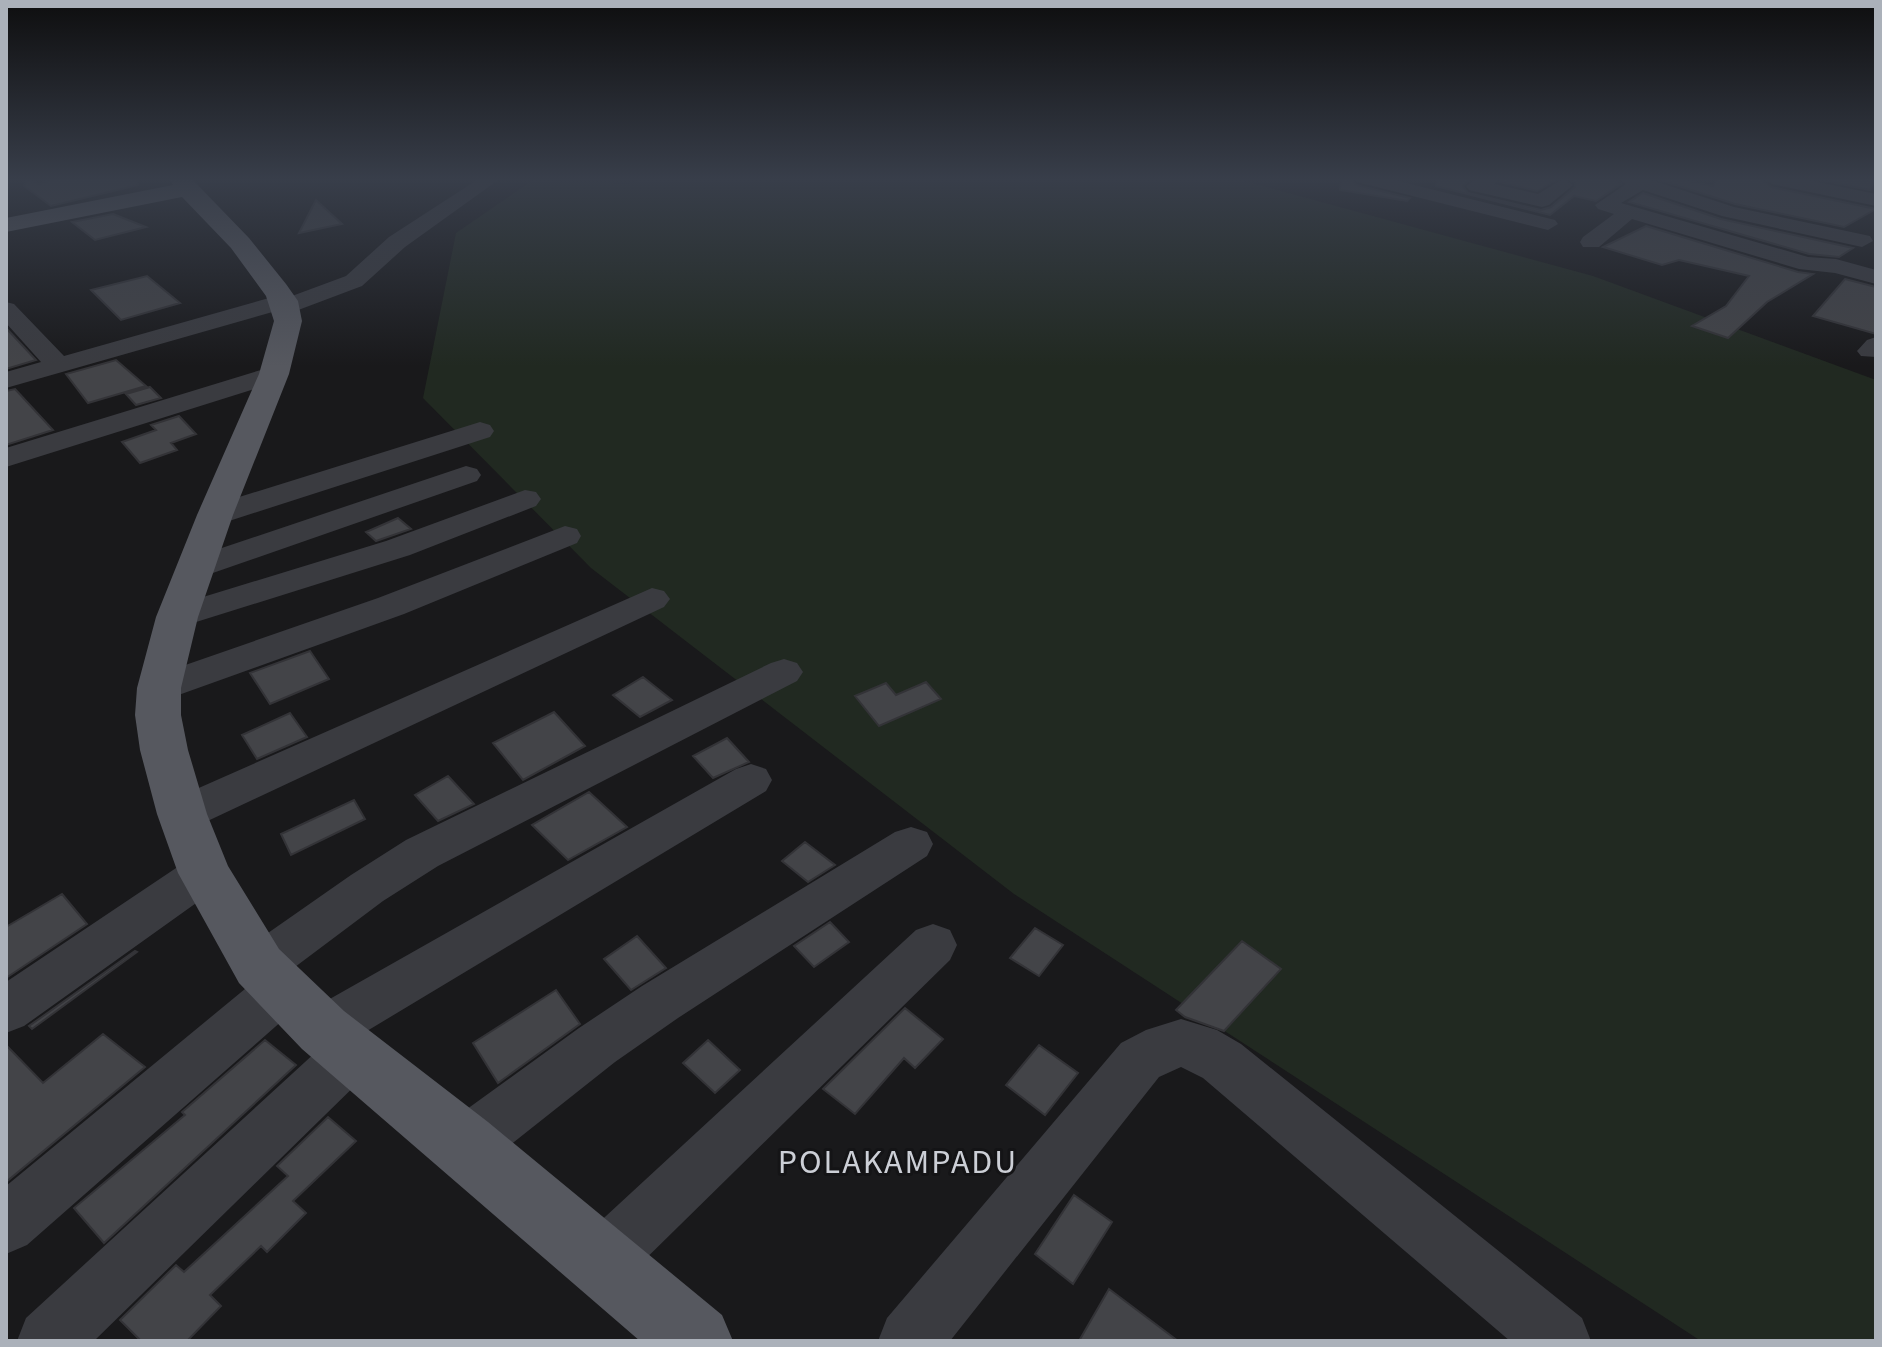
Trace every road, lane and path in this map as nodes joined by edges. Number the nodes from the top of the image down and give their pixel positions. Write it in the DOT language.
graph roads {
  1 [pos="238,241"];
  2 [pos="399,241"];
  3 [pos="1727,241"];
  4 [pos="1762,241"];
  5 [pos="1870,241"];
  6 [pos="1753,249"];
  7 [pos="1836,266"];
  8 [pos="1876,277"];
  9 [pos="284,304"];
  10 [pos="6,309"];
  11 [pos="58,365"];
  12 [pos="274,374"];
  13 [pos="6,380"];
  14 [pos="480,431"];
  15 [pos="6,458"];
  16 [pos="466,475"];
  17 [pos="525,499"];
  18 [pos="215,515"];
  19 [pos="565,536"];
  20 [pos="195,568"];
  21 [pos="652,599"];
  22 [pos="177,617"];
  23 [pos="784,672"];
  24 [pos="159,688"];
  25 [pos="751,780"];
  26 [pos="182,814"];
  27 [pos="911,844"];
  28 [pos="204,873"];
  29 [pos="933,945"];
  30 [pos="270,977"];
  31 [pos="6,1010"];
  32 [pos="337,1042"];
  33 [pos="465,1145"];
  34 [pos="6,1224"];
  35 [pos="601,1261"];
  36 [pos="49,1341"];
  37 [pos="696,1341"];
  38 [pos="910,1341"];
  39 [pos="1559,1341"];
  1 -- 9 [label="main road"];
  2 -- 9 [label="street"];
  3 -- 6 [label="street"];
  4 -- 6 [label="street"];
  5 -- 7 [label="street"];
  6 -- 7 [label="street"];
  7 -- 8 [label="street"];
  9 -- 11 [label="street"];
  9 -- 12 [label="main road"];
  10 -- 11 [label="street"];
  11 -- 13 [label="street"];
  12 -- 15 [label="street"];
  12 -- 18 [label="main road"];
  14 -- 18 [label="street"];
  16 -- 20 [label="street"];
  17 -- 22 [label="street"];
  18 -- 20 [label="main road"];
  19 -- 24 [label="street"];
  20 -- 22 [label="main road"];
  21 -- 26 [label="street"];
  22 -- 24 [label="main road"];
  23 -- 30 [label="street"];
  24 -- 26 [label="main road"];
  25 -- 32 [label="street"];
  26 -- 28 [label="main road"];
  27 -- 33 [label="street"];
  28 -- 30 [label="main road"];
  28 -- 31 [label="street"];
  29 -- 35 [label="street"];
  30 -- 32 [label="main road"];
  30 -- 34 [label="street"];
  32 -- 33 [label="main road"];
  32 -- 36 [label="street"];
  33 -- 35 [label="main road"];
  35 -- 37 [label="main road"];
  38 -- 39 [label="street"];
}
